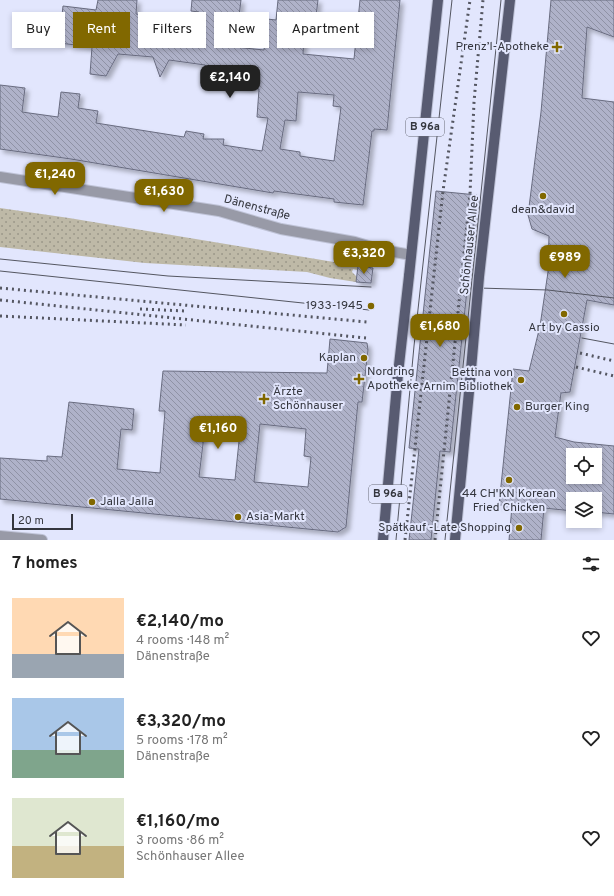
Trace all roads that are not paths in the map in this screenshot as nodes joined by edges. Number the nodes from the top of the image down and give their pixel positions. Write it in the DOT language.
graph roads {
  1 [pos="438,0"];
  2 [pos="510,0"];
  3 [pos="0,177"];
  4 [pos="411,254"];
  5 [pos="0,536"];
  6 [pos="42,540"];
  7 [pos="384,540"];
  8 [pos="455,540"];
  1 -- 4 [label="main road, B 96a"];
  2 -- 8 [label="main road, Schönhauser Allee, bridge"];
  3 -- 4 [label="street, Dänenstraße"];
  4 -- 7 [label="main road, B 96a, bridge"];
  5 -- 6 [label="street"];
}
